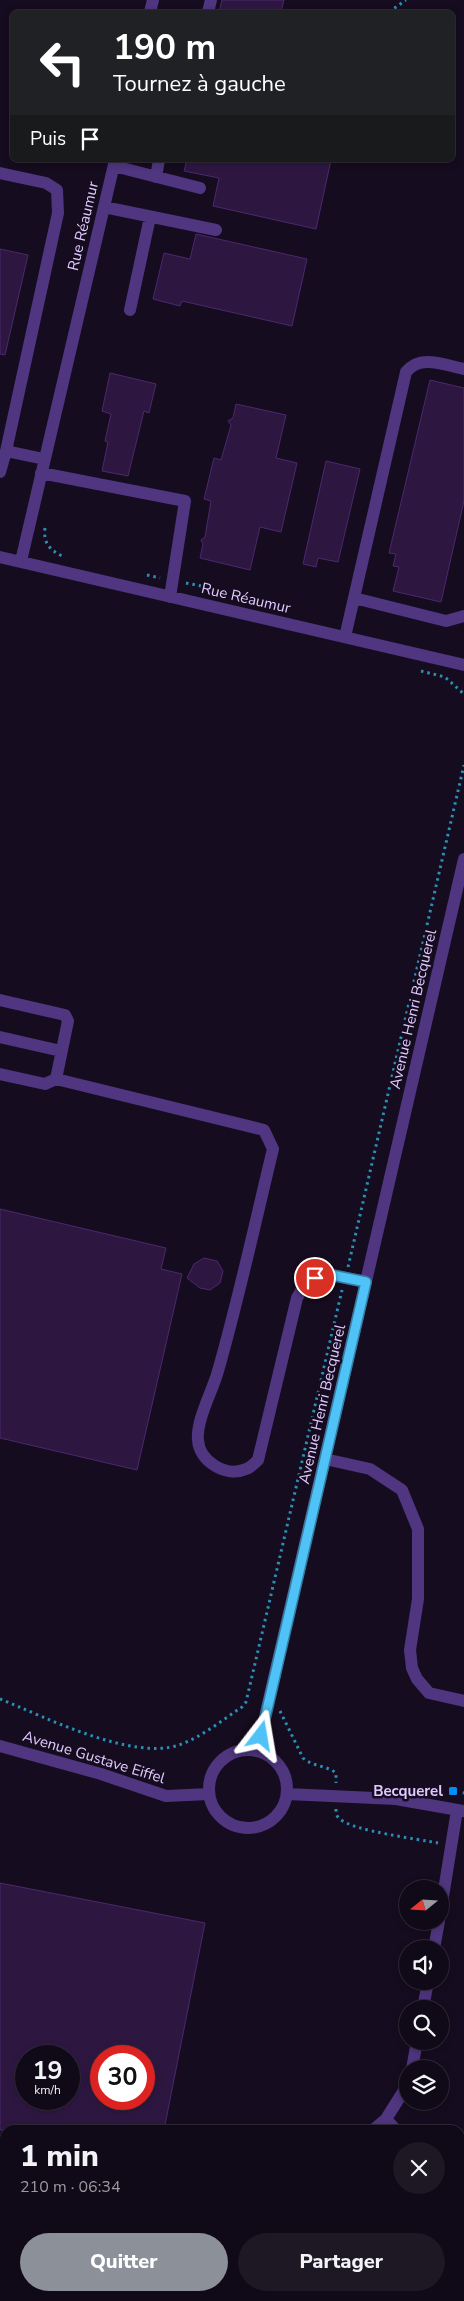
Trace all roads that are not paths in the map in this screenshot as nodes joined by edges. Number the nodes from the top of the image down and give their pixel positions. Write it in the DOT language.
graph roads {
  1 [pos="159,162"];
  2 [pos="114,163"];
  3 [pos="0,173"];
  4 [pos="156,177"];
  5 [pos="200,188"];
  6 [pos="104,207"];
  7 [pos="150,216"];
  8 [pos="216,230"];
  9 [pos="130,310"];
  10 [pos="464,369"];
  11 [pos="6,451"];
  12 [pos="44,459"];
  13 [pos="0,472"];
  14 [pos="41,473"];
  15 [pos="0,556"];
  16 [pos="21,561"];
  17 [pos="170,597"];
  18 [pos="354,598"];
  19 [pos="464,616"];
  20 [pos="345,637"];
  21 [pos="464,665"];
  22 [pos="464,859"];
  23 [pos="0,1000"];
  24 [pos="0,1037"];
  25 [pos="61,1051"];
  26 [pos="0,1074"];
  27 [pos="56,1079"];
  28 [pos="366,1282"];
  29 [pos="325,1459"];
  30 [pos="464,1701"];
  31 [pos="0,1746"];
  32 [pos="257,1751"];
  33 [pos="209,1794"];
  34 [pos="287,1794"];
  35 [pos="461,1810"];
  36 [pos="447,1880"];
  37 [pos="399,2098"];
  38 [pos="386,2119"];
  39 [pos="379,2125"];
  40 [pos="391,2125"];
  1 -- 4 [label="street"];
  2 -- 4 [label="street"];
  2 -- 6 [label="street, Rue Réaumur"];
  3 -- 11 [label="street"];
  4 -- 5 [label="street"];
  6 -- 7 [label="street"];
  6 -- 12 [label="street, Rue Réaumur"];
  7 -- 8 [label="street"];
  7 -- 9 [label="street"];
  10 -- 18 [label="street"];
  11 -- 12 [label="street"];
  11 -- 13 [label="street"];
  12 -- 14 [label="street, Rue Réaumur"];
  14 -- 16 [label="street, Rue Réaumur"];
  14 -- 17 [label="street"];
  15 -- 16 [label="street, Rue Réaumur"];
  16 -- 17 [label="street, Rue Réaumur"];
  17 -- 20 [label="street, Rue Réaumur"];
  18 -- 19 [label="street"];
  18 -- 20 [label="street"];
  20 -- 21 [label="street, Rue Réaumur"];
  22 -- 28 [label="street, Avenue Henri Becquerel"];
  23 -- 25 [label="street"];
  24 -- 25 [label="street"];
  25 -- 27 [label="street"];
  26 -- 27 [label="street"];
  27 -- 28 [label="street"];
  28 -- 29 [label="street, Avenue Henri Becquerel"];
  29 -- 30 [label="street"];
  29 -- 32 [label="street, Avenue Henri Becquerel"];
  31 -- 33 [label="street, Avenue Gustave Eiffel"];
  32 -- 33 [label="street"];
  32 -- 34 [label="street"];
  33 -- 34 [label="street"];
  34 -- 35 [label="street"];
  35 -- 36 [label="street"];
  37 -- 38 [label="street"];
  38 -- 39 [label="street"];
  38 -- 40 [label="street"];
}
